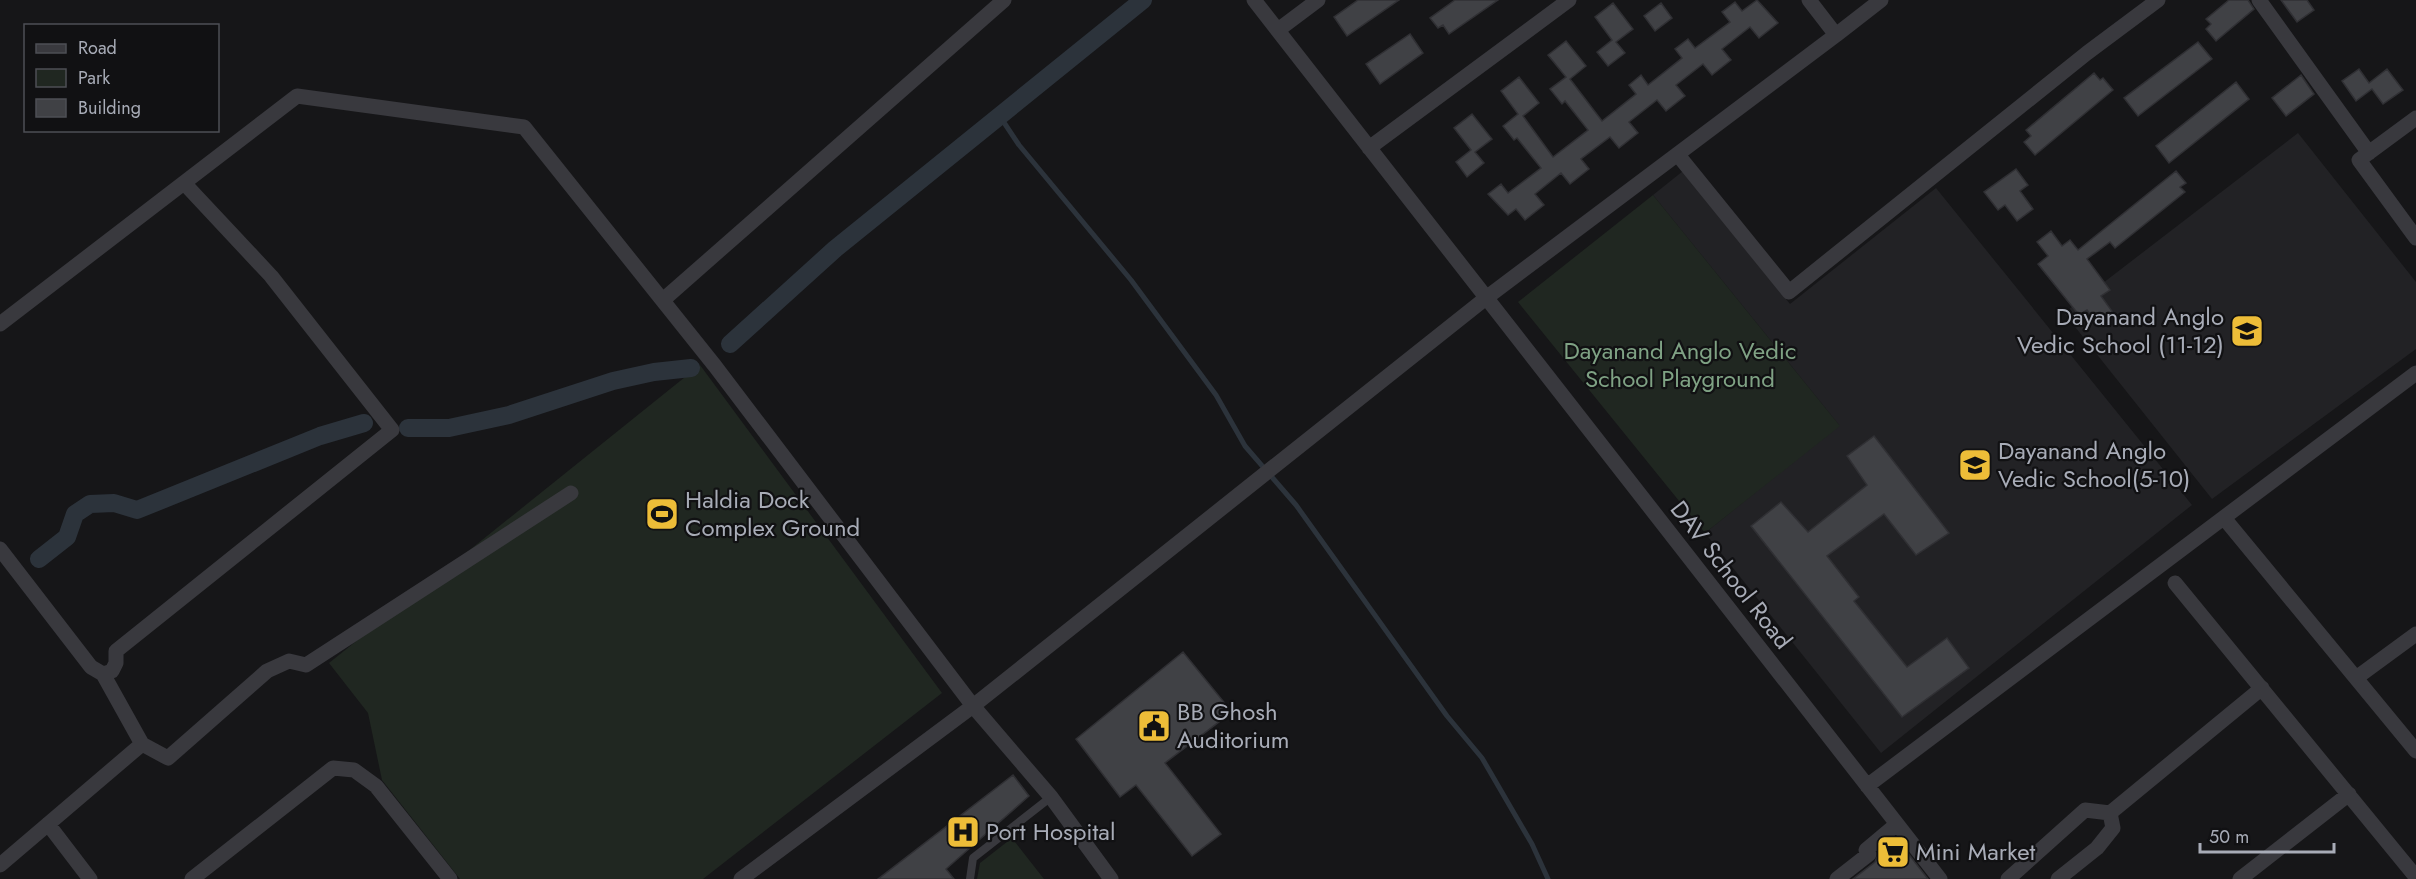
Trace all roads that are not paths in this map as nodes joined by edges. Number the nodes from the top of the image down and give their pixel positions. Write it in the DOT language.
graph roads {
  1 [pos="1004,0"];
  2 [pos="1254,0"];
  3 [pos="1317,0"];
  4 [pos="1569,0"];
  5 [pos="1809,0"];
  6 [pos="1881,0"];
  7 [pos="2158,0"];
  8 [pos="2259,0"];
  9 [pos="1278,30"];
  10 [pos="1836,35"];
  11 [pos="2416,118"];
  12 [pos="1369,148"];
  13 [pos="2369,153"];
  14 [pos="1678,155"];
  15 [pos="184,183"];
  16 [pos="2416,238"];
  17 [pos="1486,298"];
  18 [pos="663,300"];
  19 [pos="0,324"];
  20 [pos="2416,373"];
  21 [pos="571,493"];
  22 [pos="2224,518"];
  23 [pos="0,549"];
  24 [pos="2175,583"];
  25 [pos="2416,634"];
  26 [pos="103,674"];
  27 [pos="2356,678"];
  28 [pos="2262,688"];
  29 [pos="973,706"];
  30 [pos="142,744"];
  31 [pos="2416,751"];
  32 [pos="1867,786"];
  33 [pos="2349,794"];
  34 [pos="1051,797"];
  35 [pos="2110,813"];
  36 [pos="48,824"];
  37 [pos="1897,824"];
  38 [pos="0,865"];
  39 [pos="2416,877"];
  40 [pos="90,879"];
  41 [pos="192,879"];
  42 [pos="450,879"];
  43 [pos="741,879"];
  44 [pos="970,879"];
  45 [pos="1112,879"];
  46 [pos="1837,879"];
  47 [pos="1940,879"];
  48 [pos="2008,879"];
  49 [pos="2058,879"];
  50 [pos="2240,879"];
  1 -- 18 [label="street"];
  2 -- 9 [label="street, DAV School Road"];
  3 -- 9 [label="street"];
  4 -- 12 [label="street"];
  5 -- 10 [label="street"];
  6 -- 10 [label="street"];
  7 -- 14 [label="street"];
  8 -- 13 [label="street"];
  9 -- 12 [label="street, DAV School Road"];
  10 -- 14 [label="street"];
  11 -- 13 [label="street"];
  12 -- 17 [label="street, DAV School Road"];
  13 -- 16 [label="street"];
  14 -- 17 [label="street"];
  15 -- 18 [label="street"];
  15 -- 19 [label="street"];
  15 -- 26 [label="street"];
  17 -- 29 [label="street"];
  17 -- 32 [label="street, DAV School Road"];
  18 -- 29 [label="street"];
  20 -- 22 [label="street"];
  21 -- 30 [label="street"];
  22 -- 27 [label="street"];
  22 -- 32 [label="street"];
  23 -- 26 [label="street"];
  24 -- 28 [label="street"];
  25 -- 27 [label="street"];
  26 -- 30 [label="street"];
  27 -- 31 [label="street"];
  28 -- 33 [label="street"];
  28 -- 35 [label="street"];
  29 -- 34 [label="street"];
  29 -- 43 [label="street"];
  30 -- 36 [label="street"];
  32 -- 37 [label="street, DAV School Road"];
  33 -- 39 [label="street"];
  33 -- 50 [label="street"];
  34 -- 44 [label="lane"];
  34 -- 45 [label="street"];
  35 -- 48 [label="street"];
  35 -- 49 [label="street"];
  36 -- 38 [label="street"];
  36 -- 40 [label="street"];
  37 -- 46 [label="street"];
  37 -- 47 [label="street, DAV School Road"];
  41 -- 42 [label="street"];
}
